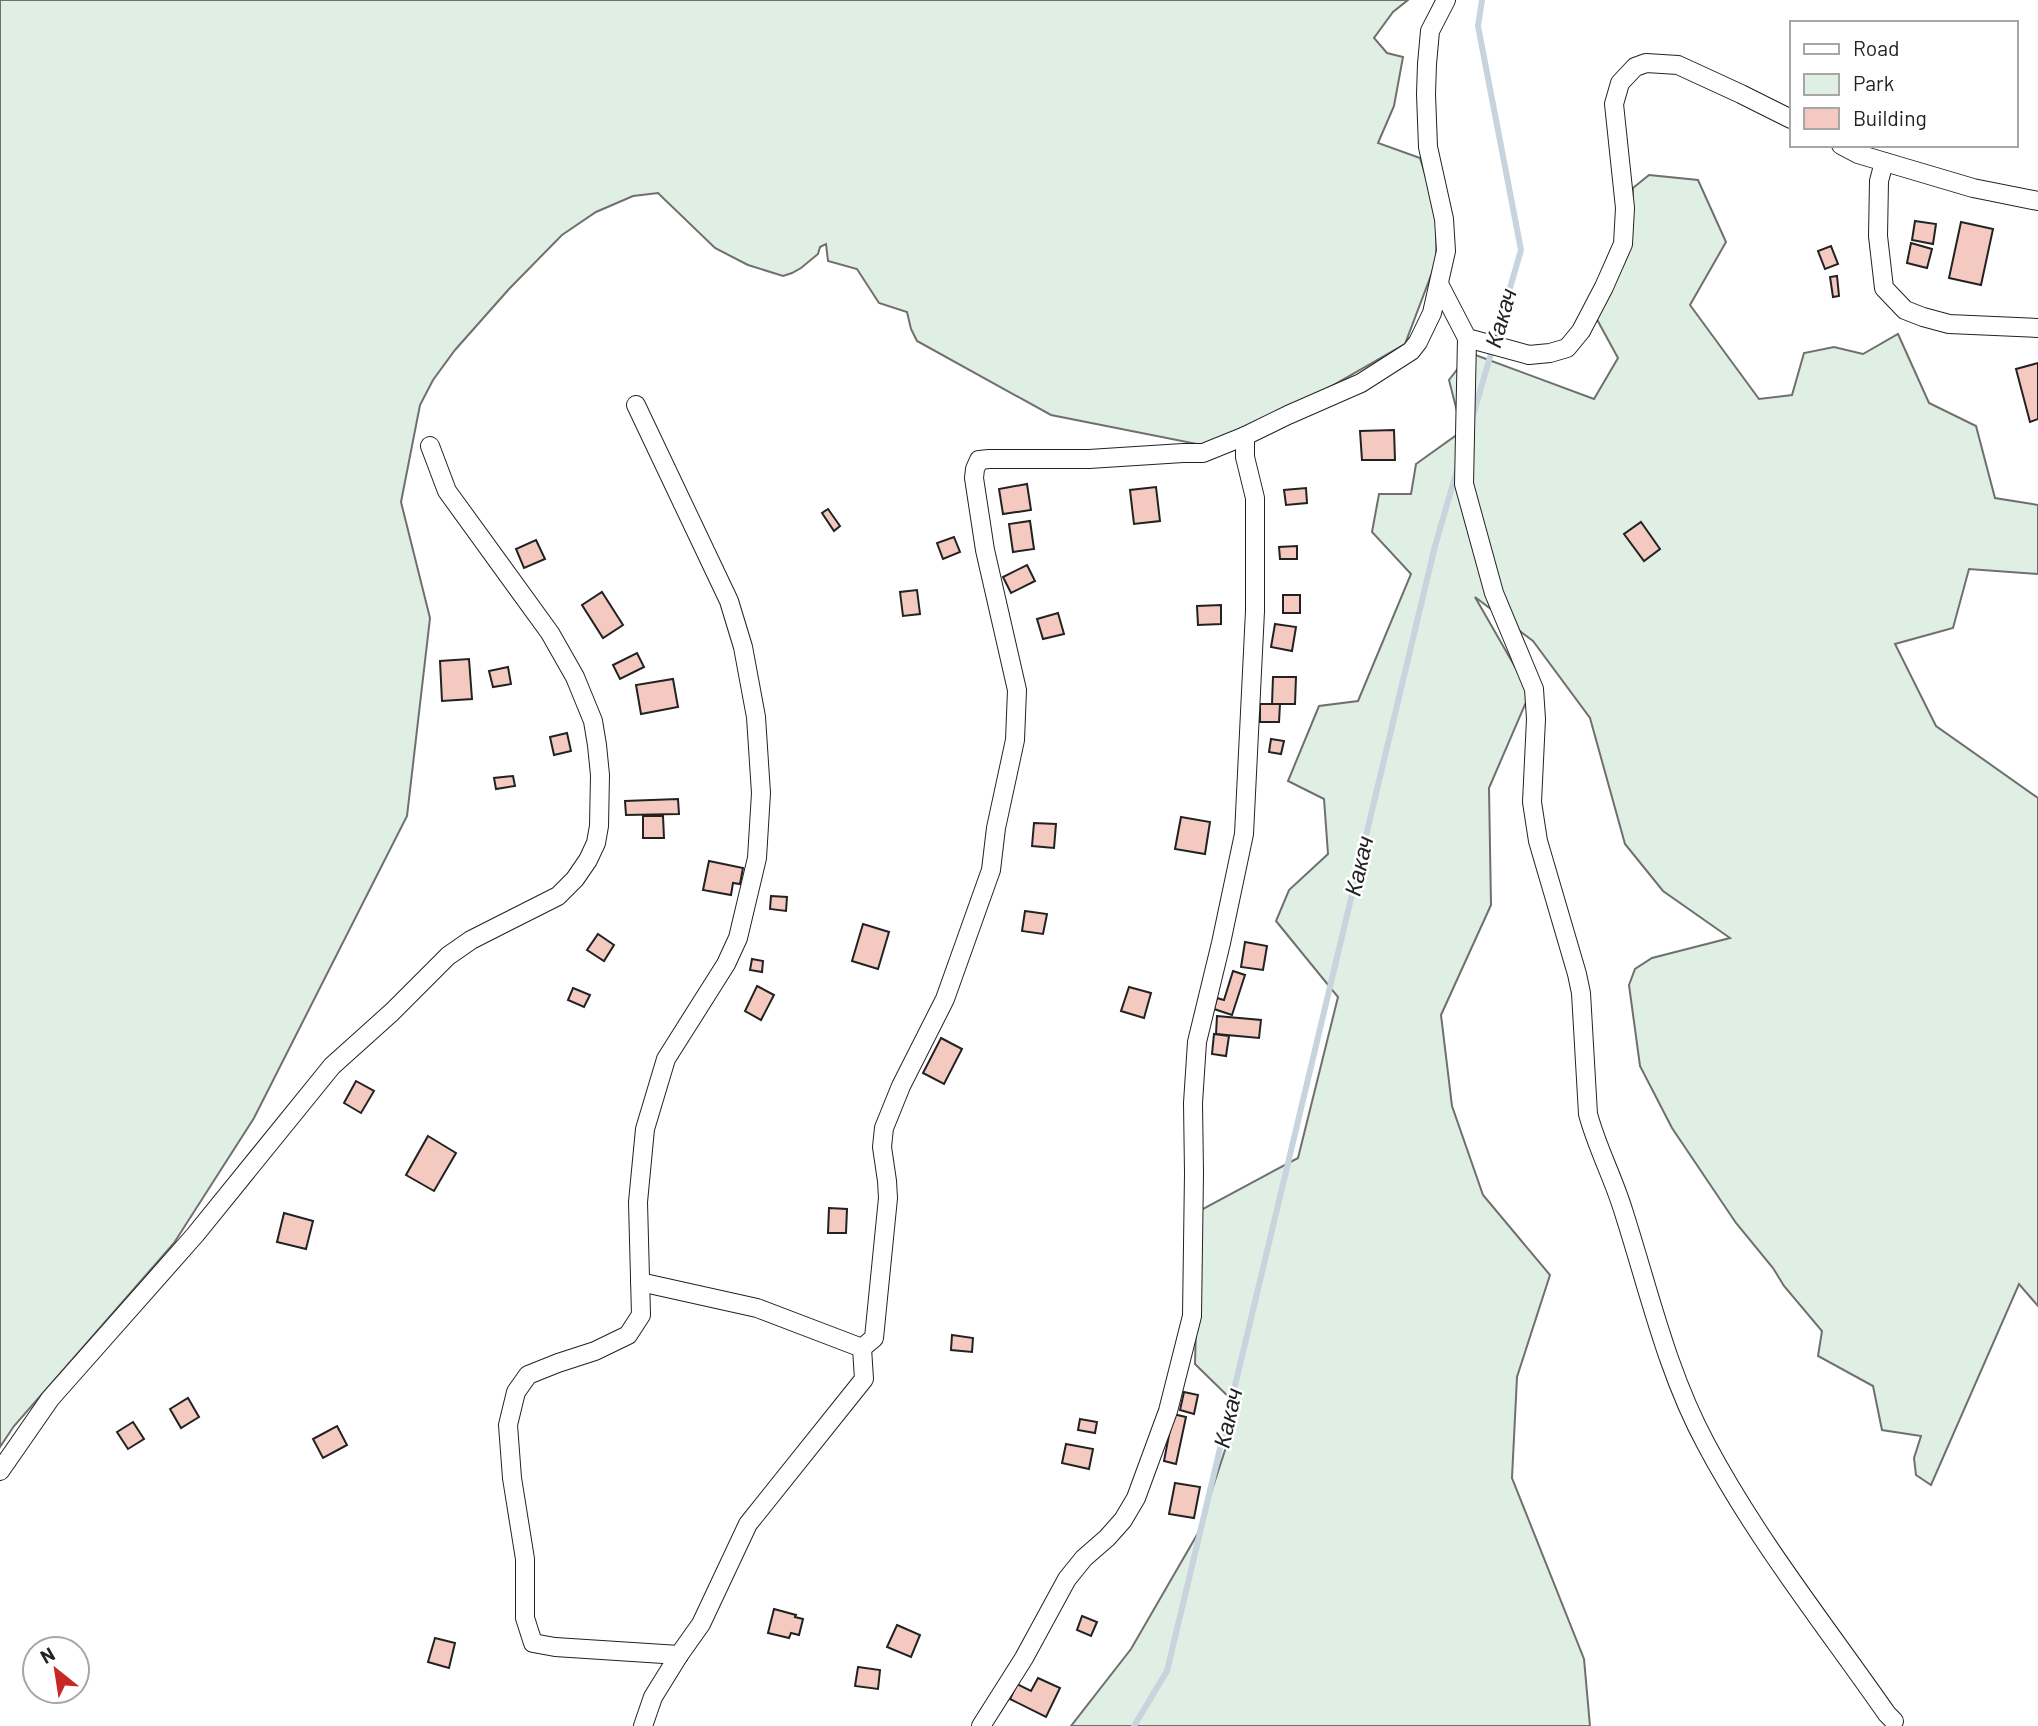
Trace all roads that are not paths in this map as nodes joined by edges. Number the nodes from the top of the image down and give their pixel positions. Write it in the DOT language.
graph roads {
  1 [pos="1446,0"];
  2 [pos="1790,119"];
  3 [pos="1845,147"];
  4 [pos="1884,162"];
  5 [pos="2038,201"];
  6 [pos="1439,284"];
  7 [pos="2038,328"];
  8 [pos="1474,340"];
  9 [pos="636,405"];
  10 [pos="1245,436"];
  11 [pos="430,446"];
  12 [pos="640,1282"];
  13 [pos="862,1349"];
  14 [pos="0,1471"];
  15 [pos="679,1655"];
  16 [pos="1894,1721"];
  17 [pos="643,1726"];
  18 [pos="982,1726"];
  1 -- 6 [label="street"];
  2 -- 8 [label="street"];
  3 -- 4 [label="street"];
  4 -- 5 [label="street"];
  4 -- 7 [label="street"];
  6 -- 8 [label="street"];
  6 -- 10 [label="street"];
  8 -- 16 [label="street"];
  9 -- 12 [label="street"];
  10 -- 13 [label="street"];
  10 -- 18 [label="street"];
  11 -- 14 [label="street"];
  12 -- 13 [label="street"];
  12 -- 15 [label="street"];
  13 -- 15 [label="street"];
  15 -- 17 [label="street"];
}
